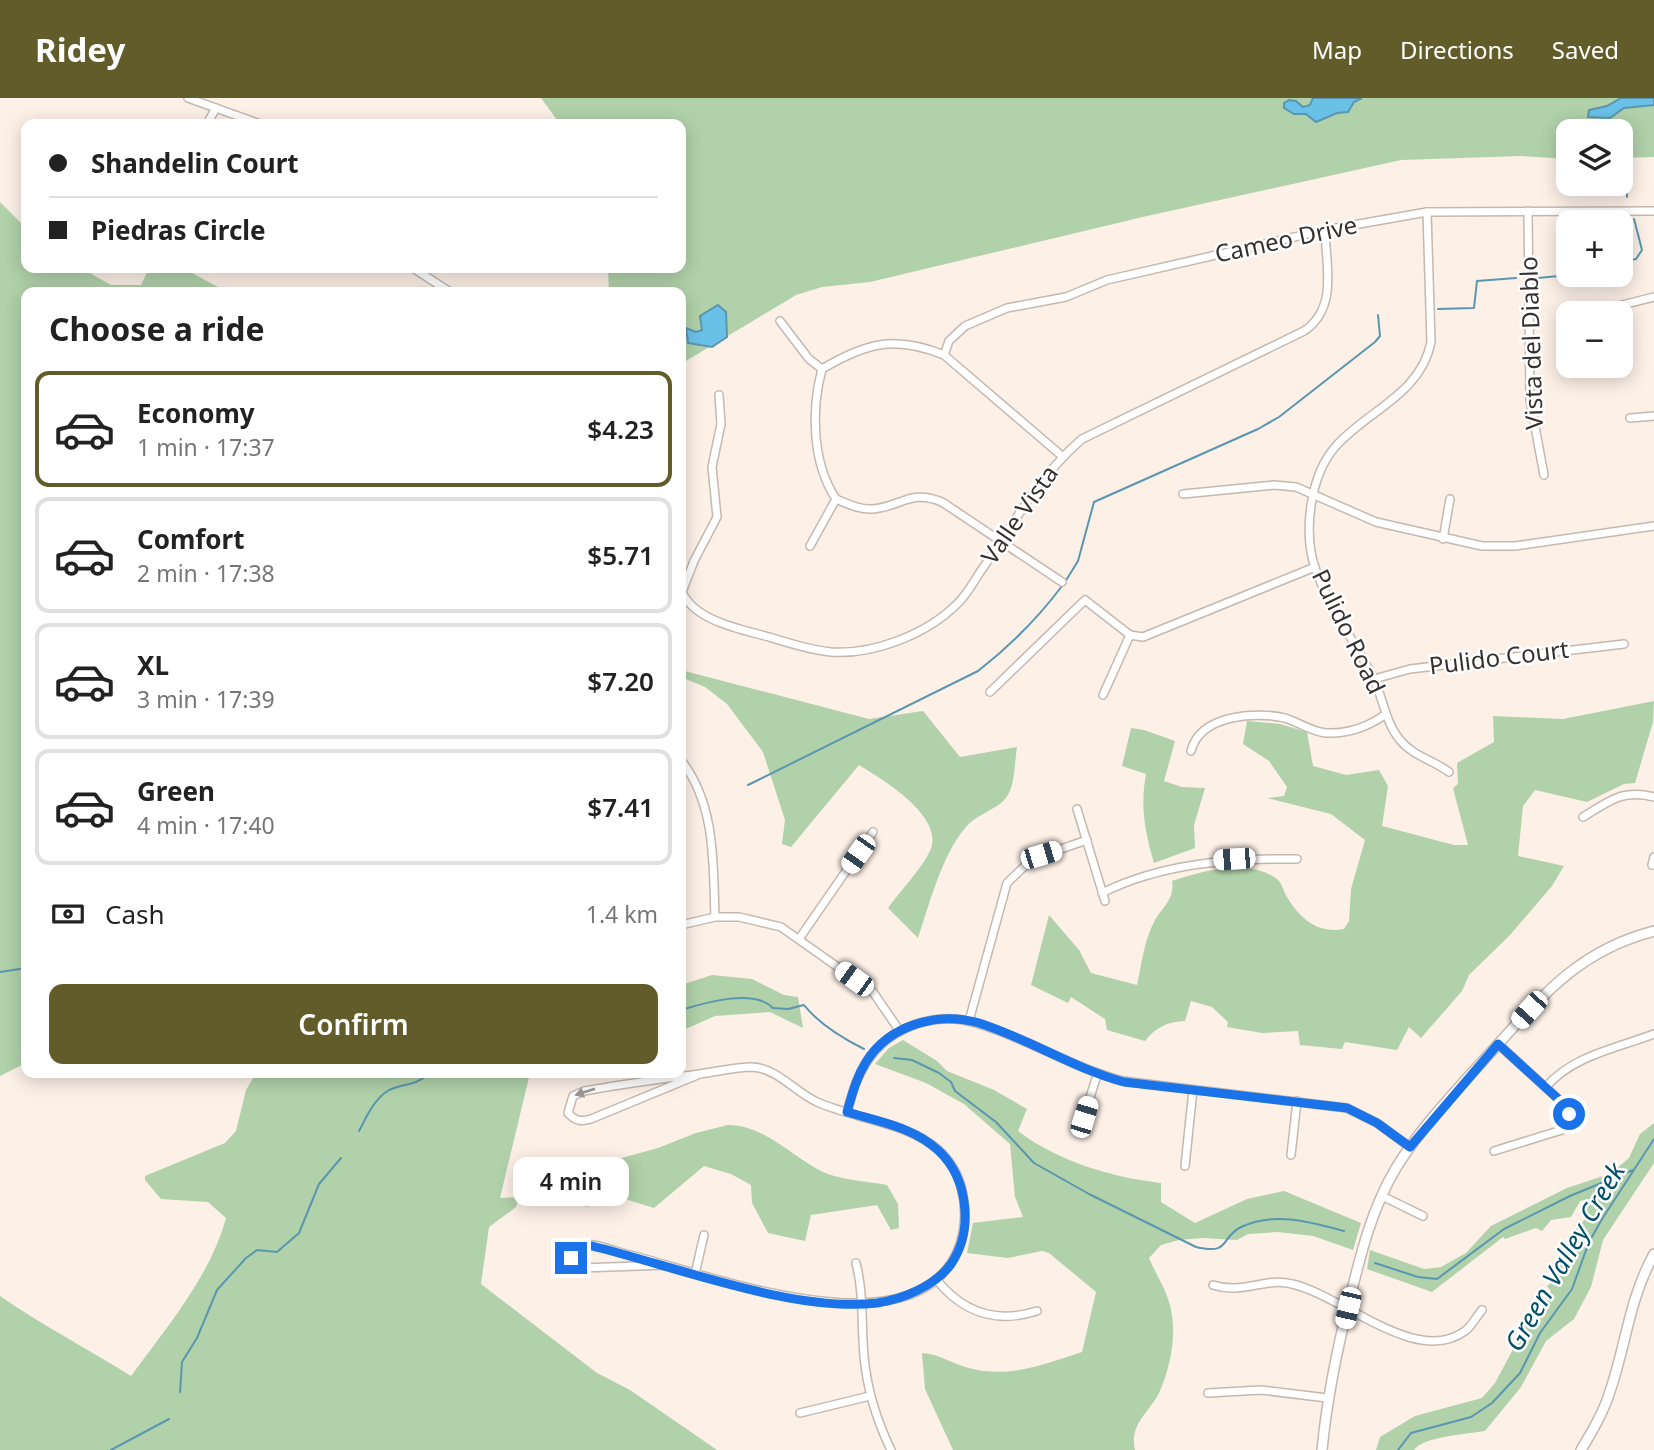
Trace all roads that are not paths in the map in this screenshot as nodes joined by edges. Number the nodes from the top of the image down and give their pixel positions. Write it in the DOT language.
graph roads {
  1 [pos="188,98"];
  2 [pos="216,108"];
  3 [pos="210,119"];
  4 [pos="246,119"];
  5 [pos="1528,211"];
  6 [pos="1654,211"];
  7 [pos="1427,212"];
  8 [pos="1325,230"];
  9 [pos="421,273"];
  10 [pos="442,287"];
  11 [pos="1654,297"];
  12 [pos="1633,302"];
  13 [pos="780,321"];
  14 [pos="944,355"];
  15 [pos="822,369"];
  16 [pos="719,395"];
  17 [pos="1654,416"];
  18 [pos="1630,418"];
  19 [pos="1062,456"];
  20 [pos="1544,475"];
  21 [pos="1183,494"];
  22 [pos="1313,494"];
  23 [pos="836,499"];
  24 [pos="1450,499"];
  25 [pos="1654,526"];
  26 [pos="1443,539"];
  27 [pos="1002,540"];
  28 [pos="810,546"];
  29 [pos="1315,567"];
  30 [pos="686,582"];
  31 [pos="1062,582"];
  32 [pos="686,602"];
  33 [pos="1130,635"];
  34 [pos="1625,644"];
  35 [pos="1374,679"];
  36 [pos="990,692"];
  37 [pos="1104,695"];
  38 [pos="1386,714"];
  39 [pos="1191,751"];
  40 [pos="686,767"];
  41 [pos="1449,772"];
  42 [pos="1654,797"];
  43 [pos="1077,808"];
  44 [pos="1583,817"];
  45 [pos="873,832"];
  46 [pos="1087,840"];
  47 [pos="1297,859"];
  48 [pos="1102,893"];
  49 [pos="1105,901"];
  50 [pos="715,917"];
  51 [pos="686,924"];
  52 [pos="1654,931"];
  53 [pos="799,939"];
  54 [pos="970,1021"];
  55 [pos="899,1030"];
  56 [pos="1654,1034"];
  57 [pos="1498,1044"];
  58 [pos="700,1074"];
  59 [pos="1097,1075"];
  60 [pos="686,1076"];
  61 [pos="673,1078"];
  62 [pos="1546,1087"];
  63 [pos="1193,1090"];
  64 [pos="1297,1101"];
  65 [pos="847,1112"];
  66 [pos="1084,1117"];
  67 [pos="1410,1147"];
  68 [pos="1494,1152"];
  69 [pos="1291,1155"];
  70 [pos="1185,1166"];
  71 [pos="1382,1196"];
  72 [pos="1423,1216"];
  73 [pos="704,1235"];
  74 [pos="1654,1254"];
  75 [pos="856,1263"];
  76 [pos="667,1265"];
  77 [pos="695,1274"];
  78 [pos="936,1279"];
  79 [pos="1213,1285"];
  80 [pos="863,1304"];
  81 [pos="1348,1308"];
  82 [pos="1482,1310"];
  83 [pos="1037,1311"];
  84 [pos="1208,1393"];
  85 [pos="870,1396"];
  86 [pos="1327,1398"];
  87 [pos="800,1413"];
  88 [pos="891,1450"];
  89 [pos="1322,1450"];
  90 [pos="1581,1450"];
  1 -- 2 [label="street"];
  2 -- 3 [label="street"];
  2 -- 4 [label="street"];
  5 -- 6 [label="street, Cameo Drive"];
  5 -- 7 [label="street, Cameo Drive"];
  5 -- 20 [label="street, Vista del Diablo"];
  7 -- 8 [label="street, Cameo Drive"];
  7 -- 22 [label="street, Pulido Road"];
  8 -- 14 [label="street, Cameo Drive"];
  8 -- 19 [label="street, Valle Vista"];
  9 -- 10 [label="street"];
  11 -- 12 [label="street"];
  13 -- 15 [label="street"];
  14 -- 15 [label="street"];
  14 -- 19 [label="street"];
  15 -- 23 [label="street"];
  16 -- 30 [label="street"];
  17 -- 18 [label="street"];
  19 -- 27 [label="street, Valle Vista"];
  21 -- 22 [label="street"];
  22 -- 26 [label="street"];
  22 -- 29 [label="street, Pulido Road"];
  23 -- 27 [label="street"];
  23 -- 28 [label="street"];
  24 -- 26 [label="street"];
  25 -- 26 [label="street"];
  27 -- 31 [label="street"];
  27 -- 32 [label="street, Valle Vista"];
  29 -- 33 [label="street"];
  29 -- 35 [label="street, Pulido Road"];
  33 -- 36 [label="street"];
  33 -- 37 [label="street"];
  34 -- 35 [label="street, Pulido Court"];
  35 -- 38 [label="street, Pulido Road"];
  38 -- 39 [label="street"];
  38 -- 41 [label="street, Pulido Road"];
  40 -- 50 [label="street"];
  42 -- 44 [label="street"];
  43 -- 46 [label="street"];
  45 -- 53 [label="street"];
  46 -- 48 [label="street"];
  46 -- 54 [label="street"];
  47 -- 48 [label="street"];
  48 -- 49 [label="street"];
  50 -- 51 [label="street"];
  50 -- 53 [label="street"];
  52 -- 57 [label="street"];
  53 -- 55 [label="street"];
  54 -- 55 [label="street"];
  54 -- 59 [label="street"];
  55 -- 65 [label="street"];
  56 -- 62 [label="street"];
  57 -- 62 [label="street"];
  57 -- 67 [label="street"];
  58 -- 60 [label="street, one-way"];
  61 -- 58 [label="street, one-way"];
  58 -- 65 [label="street"];
  59 -- 63 [label="street"];
  59 -- 66 [label="street"];
  62 -- 68 [label="street"];
  63 -- 64 [label="street"];
  63 -- 70 [label="street"];
  64 -- 67 [label="street"];
  64 -- 69 [label="street"];
  65 -- 78 [label="street"];
  67 -- 71 [label="street"];
  71 -- 72 [label="street"];
  71 -- 81 [label="street"];
  73 -- 77 [label="street"];
  74 -- 90 [label="street"];
  75 -- 80 [label="street"];
  76 -- 76 [label="street"];
  76 -- 77 [label="street"];
  77 -- 80 [label="street"];
  78 -- 80 [label="street"];
  78 -- 83 [label="street"];
  79 -- 81 [label="street"];
  80 -- 85 [label="street"];
  81 -- 82 [label="street"];
  81 -- 86 [label="street"];
  84 -- 86 [label="street"];
  85 -- 87 [label="street"];
  85 -- 88 [label="street"];
  86 -- 89 [label="street"];
}
